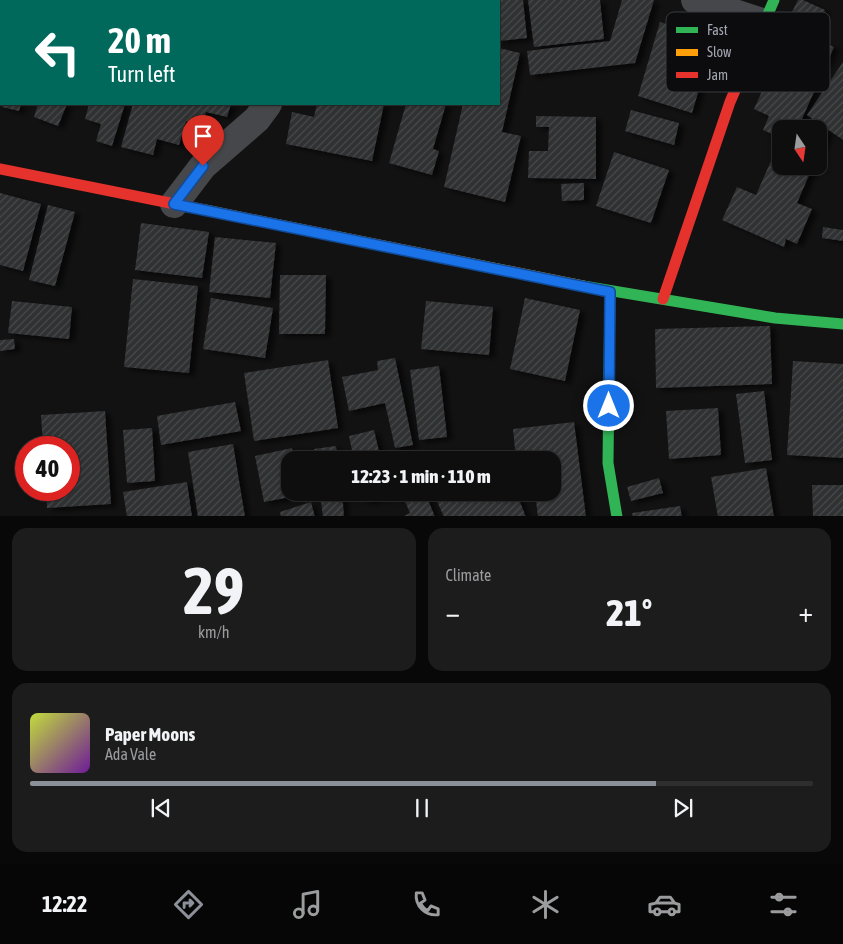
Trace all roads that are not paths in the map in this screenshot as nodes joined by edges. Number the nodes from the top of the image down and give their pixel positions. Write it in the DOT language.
graph roads {
  1 [pos="696,0"];
  2 [pos="770,12"];
  3 [pos="734,92"];
  4 [pos="267,105"];
  5 [pos="0,169"];
  6 [pos="174,204"];
  7 [pos="610,292"];
  8 [pos="663,299"];
  9 [pos="843,324"];
  10 [pos="618,516"];
  1 -- 2 [label="street"];
  3 -- 8 [label="street"];
  4 -- 6 [label="street"];
  5 -- 6 [label="street"];
  6 -- 7 [label="street"];
  7 -- 8 [label="street"];
  7 -- 10 [label="street"];
  8 -- 9 [label="street"];
}
